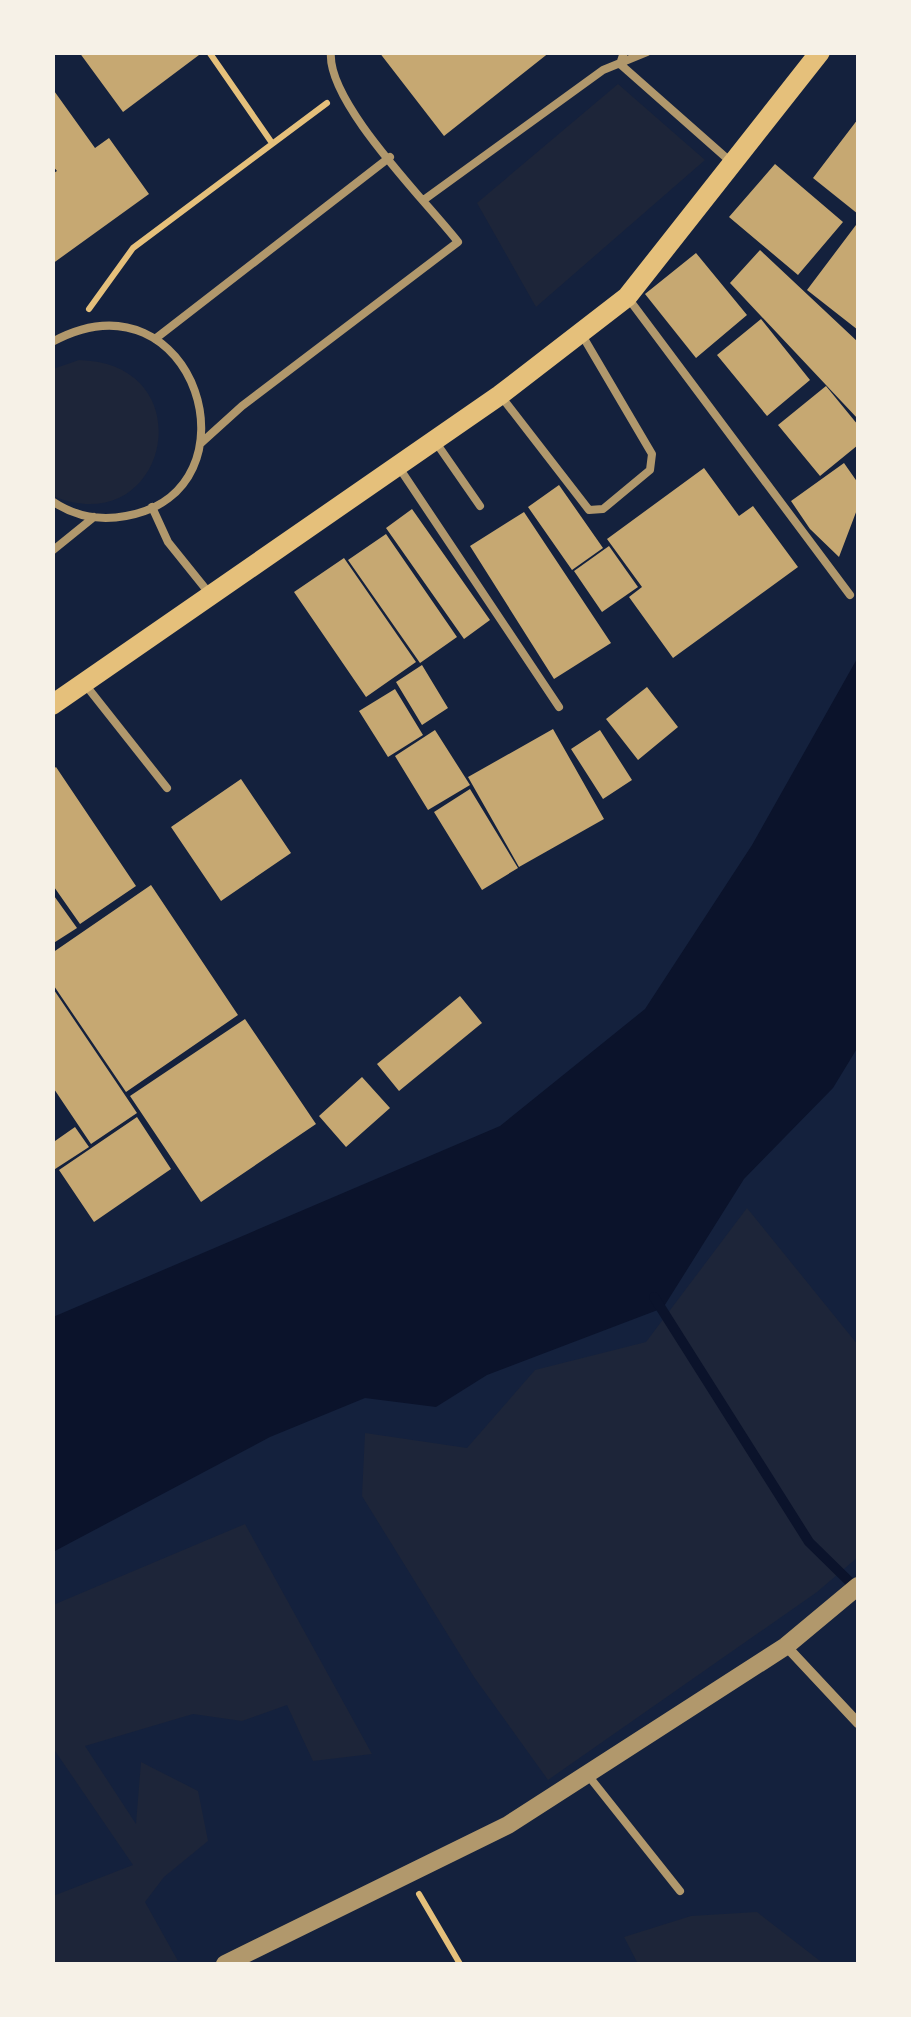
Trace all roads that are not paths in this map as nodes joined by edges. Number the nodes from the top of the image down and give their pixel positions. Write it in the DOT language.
graph roads {
  1 [pos="331,52"];
  2 [pos="624,52"];
  3 [pos="647,52"];
  4 [pos="820,52"];
  5 [pos="620,64"];
  6 [pos="390,157"];
  7 [pos="731,162"];
  8 [pos="425,200"];
  9 [pos="627,298"];
  10 [pos="582,334"];
  11 [pos="155,339"];
  12 [pos="52,342"];
  13 [pos="500,395"];
  14 [pos="434,440"];
  15 [pos="200,444"];
  16 [pos="397,465"];
  17 [pos="52,501"];
  18 [pos="480,506"];
  19 [pos="152,507"];
  20 [pos="94,518"];
  21 [pos="52,551"];
  22 [pos="209,594"];
  23 [pos="850,594"];
  24 [pos="84,683"];
  25 [pos="52,706"];
  26 [pos="559,707"];
  27 [pos="166,788"];
  28 [pos="858,1586"];
  29 [pos="786,1646"];
  30 [pos="858,1724"];
  31 [pos="587,1774"];
  32 [pos="680,1891"];
  33 [pos="225,1964"];
  1 -- 6 [label="lane"];
  2 -- 5 [label="lane"];
  3 -- 5 [label="lane"];
  4 -- 7 [label="main road"];
  5 -- 7 [label="lane"];
  5 -- 8 [label="lane"];
  6 -- 8 [label="lane"];
  6 -- 11 [label="lane"];
  7 -- 9 [label="main road"];
  8 -- 15 [label="lane"];
  9 -- 10 [label="main road"];
  9 -- 23 [label="lane"];
  10 -- 13 [label="main road"];
  10 -- 13 [label="lane"];
  11 -- 12 [label="lane"];
  11 -- 15 [label="lane"];
  13 -- 14 [label="main road"];
  14 -- 16 [label="main road"];
  14 -- 18 [label="lane"];
  15 -- 19 [label="lane"];
  16 -- 22 [label="main road"];
  16 -- 26 [label="lane"];
  17 -- 20 [label="lane"];
  19 -- 20 [label="lane"];
  19 -- 22 [label="lane"];
  20 -- 21 [label="lane"];
  22 -- 24 [label="main road"];
  24 -- 25 [label="main road"];
  24 -- 27 [label="lane"];
  28 -- 29 [label="street"];
  29 -- 30 [label="street"];
  29 -- 31 [label="street"];
  31 -- 32 [label="lane"];
  31 -- 33 [label="street"];
}
